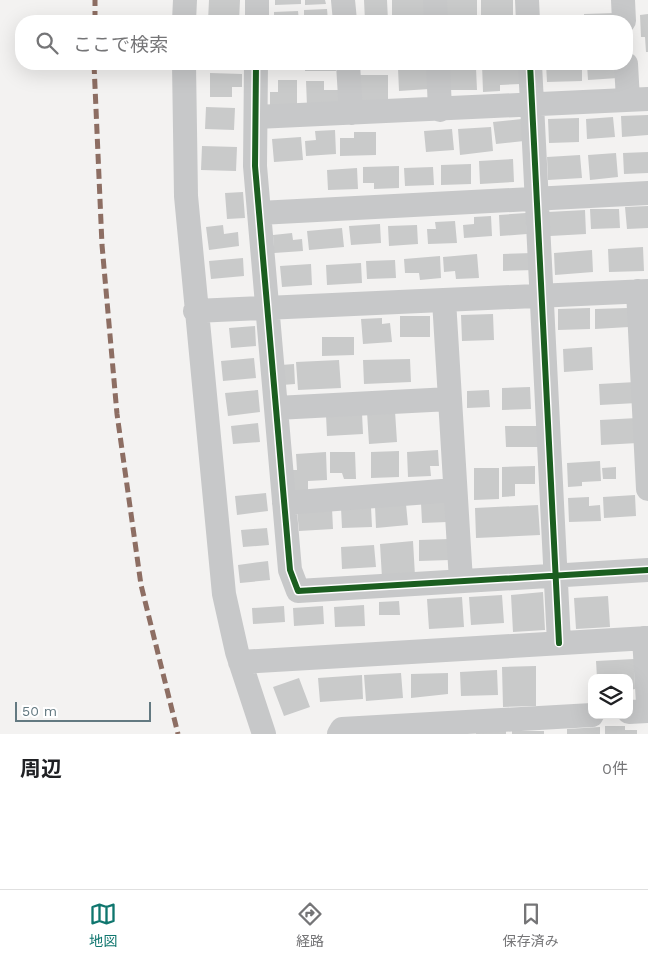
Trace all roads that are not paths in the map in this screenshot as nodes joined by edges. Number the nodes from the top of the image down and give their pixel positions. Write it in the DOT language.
graph roads {
  1 [pos="185,0"];
  2 [pos="257,0"];
  3 [pos="344,0"];
  4 [pos="435,0"];
  5 [pos="527,0"];
  6 [pos="623,0"];
  7 [pos="184,15"];
  8 [pos="256,15"];
  9 [pos="345,15"];
  10 [pos="436,15"];
  11 [pos="528,15"];
  12 [pos="624,15"];
  13 [pos="184,70"];
  14 [pos="256,70"];
  15 [pos="348,70"];
  16 [pos="438,70"];
  17 [pos="530,70"];
  18 [pos="628,70"];
  19 [pos="638,100"];
  20 [pos="532,106"];
  21 [pos="440,110"];
  22 [pos="351,113"];
  23 [pos="256,117"];
  24 [pos="648,192"];
  25 [pos="537,200"];
  26 [pos="259,213"];
  27 [pos="643,291"];
  28 [pos="542,296"];
  29 [pos="444,300"];
  30 [pos="267,308"];
  31 [pos="195,311"];
  32 [pos="646,393"];
  33 [pos="450,399"];
  34 [pos="276,408"];
  35 [pos="648,483"];
  36 [pos="648,489"];
  37 [pos="455,490"];
  38 [pos="284,503"];
  39 [pos="648,570"];
  40 [pos="556,575"];
  41 [pos="461,581"];
  42 [pos="646,638"];
  43 [pos="559,644"];
  44 [pos="240,662"];
  45 [pos="648,703"];
  46 [pos="648,711"];
  47 [pos="633,712"];
  48 [pos="588,716"];
  49 [pos="555,726"];
  50 [pos="464,728"];
  51 [pos="264,734"];
  52 [pos="339,734"];
  1 -- 7 [label="street"];
  2 -- 8 [label="street"];
  3 -- 9 [label="street"];
  4 -- 10 [label="street"];
  5 -- 11 [label="street"];
  6 -- 12 [label="street"];
  13 -- 31 [label="street"];
  14 -- 23 [label="street"];
  15 -- 22 [label="street"];
  16 -- 21 [label="street"];
  17 -- 20 [label="street"];
  18 -- 19 [label="street"];
  19 -- 20 [label="street"];
  20 -- 21 [label="street"];
  20 -- 25 [label="street"];
  21 -- 22 [label="street"];
  22 -- 23 [label="street"];
  23 -- 26 [label="street"];
  24 -- 25 [label="street"];
  25 -- 26 [label="street"];
  25 -- 28 [label="street"];
  26 -- 30 [label="street"];
  27 -- 28 [label="street"];
  27 -- 32 [label="street"];
  28 -- 29 [label="street"];
  28 -- 40 [label="street"];
  29 -- 30 [label="street"];
  29 -- 33 [label="street"];
  30 -- 31 [label="street"];
  30 -- 34 [label="street"];
  31 -- 44 [label="street"];
  32 -- 35 [label="street"];
  33 -- 34 [label="street"];
  33 -- 37 [label="street"];
  34 -- 38 [label="street"];
  35 -- 36 [label="street"];
  37 -- 38 [label="street"];
  37 -- 41 [label="street"];
  38 -- 41 [label="street"];
  39 -- 40 [label="street"];
  40 -- 41 [label="street"];
  40 -- 43 [label="street"];
  42 -- 43 [label="street"];
  42 -- 45 [label="street"];
  43 -- 44 [label="street"];
  44 -- 51 [label="street"];
  46 -- 47 [label="street"];
  48 -- 49 [label="street"];
  49 -- 50 [label="street"];
  50 -- 52 [label="street"];
}
